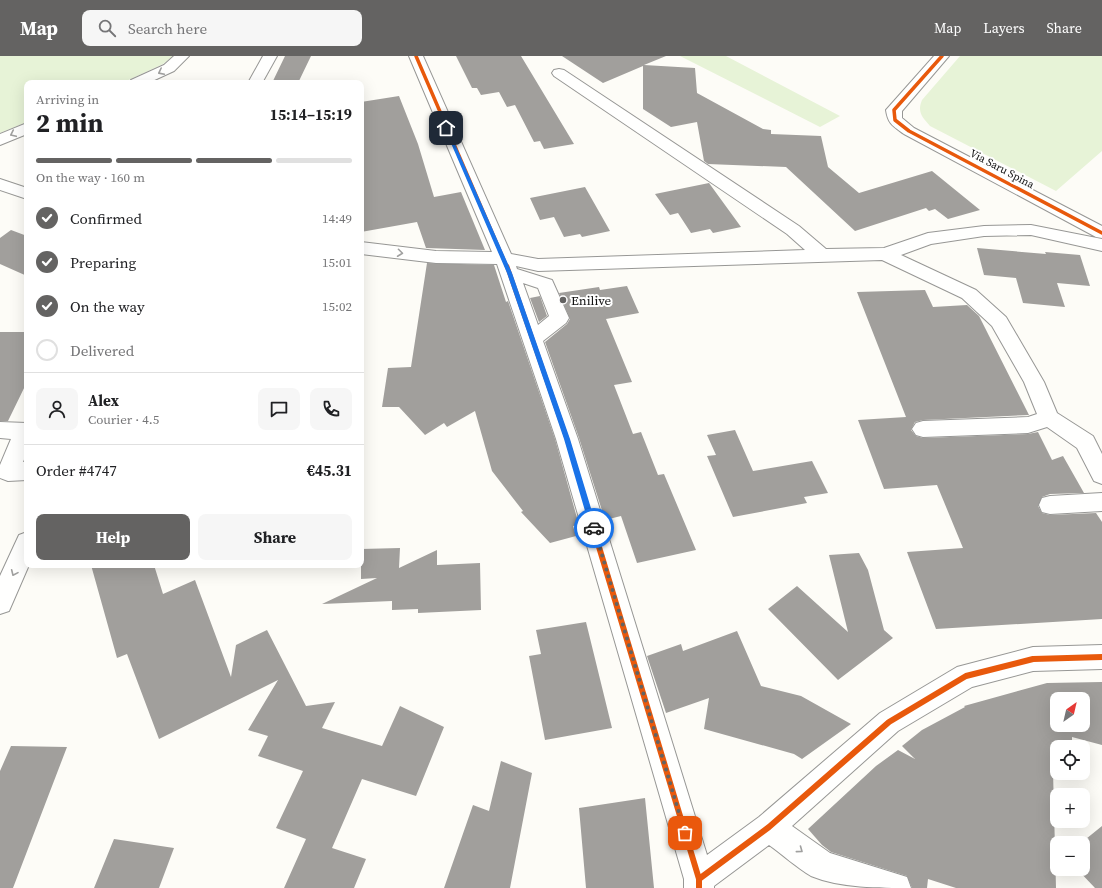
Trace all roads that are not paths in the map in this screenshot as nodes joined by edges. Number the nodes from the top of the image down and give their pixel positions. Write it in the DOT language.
graph roads {
  1 [pos="182,56"];
  2 [pos="270,56"];
  3 [pos="416,56"];
  4 [pos="942,56"];
  5 [pos="559,73"];
  6 [pos="143,80"];
  7 [pos="257,80"];
  8 [pos="24,129"];
  9 [pos="0,140"];
  10 [pos="0,184"];
  11 [pos="24,193"];
  12 [pos="1102,233"];
  13 [pos="1102,245"];
  14 [pos="364,248"];
  15 [pos="885,254"];
  16 [pos="822,255"];
  17 [pos="506,265"];
  18 [pos="533,339"];
  19 [pos="1049,418"];
  20 [pos="923,429"];
  21 [pos="0,430"];
  22 [pos="24,431"];
  23 [pos="24,433"];
  24 [pos="24,471"];
  25 [pos="1102,475"];
  26 [pos="1102,502"];
  27 [pos="1050,505"];
  28 [pos="24,549"];
  29 [pos="0,604"];
  30 [pos="1102,657"];
  31 [pos="769,827"];
  32 [pos="699,883"];
  33 [pos="896,888"];
  1 -- 6 [label="street, one-way"];
  2 -- 7 [label="street"];
  3 -- 17 [label="street"];
  4 -- 12 [label="street, Via Saru Spina"];
  5 -- 16 [label="street"];
  8 -- 9 [label="street, one-way"];
  10 -- 11 [label="street"];
  13 -- 15 [label="street"];
  14 -- 17 [label="street, one-way"];
  15 -- 16 [label="street"];
  15 -- 19 [label="street"];
  16 -- 17 [label="street"];
  17 -- 18 [label="street"];
  17 -- 18 [label="street"];
  18 -- 32 [label="street"];
  19 -- 20 [label="street"];
  19 -- 25 [label="street"];
  21 -- 22 [label="street"];
  23 -- 24 [label="street"];
  26 -- 27 [label="street"];
  28 -- 29 [label="street, one-way"];
  30 -- 31 [label="street"];
  31 -- 32 [label="street"];
  31 -- 33 [label="street, one-way"];
}
